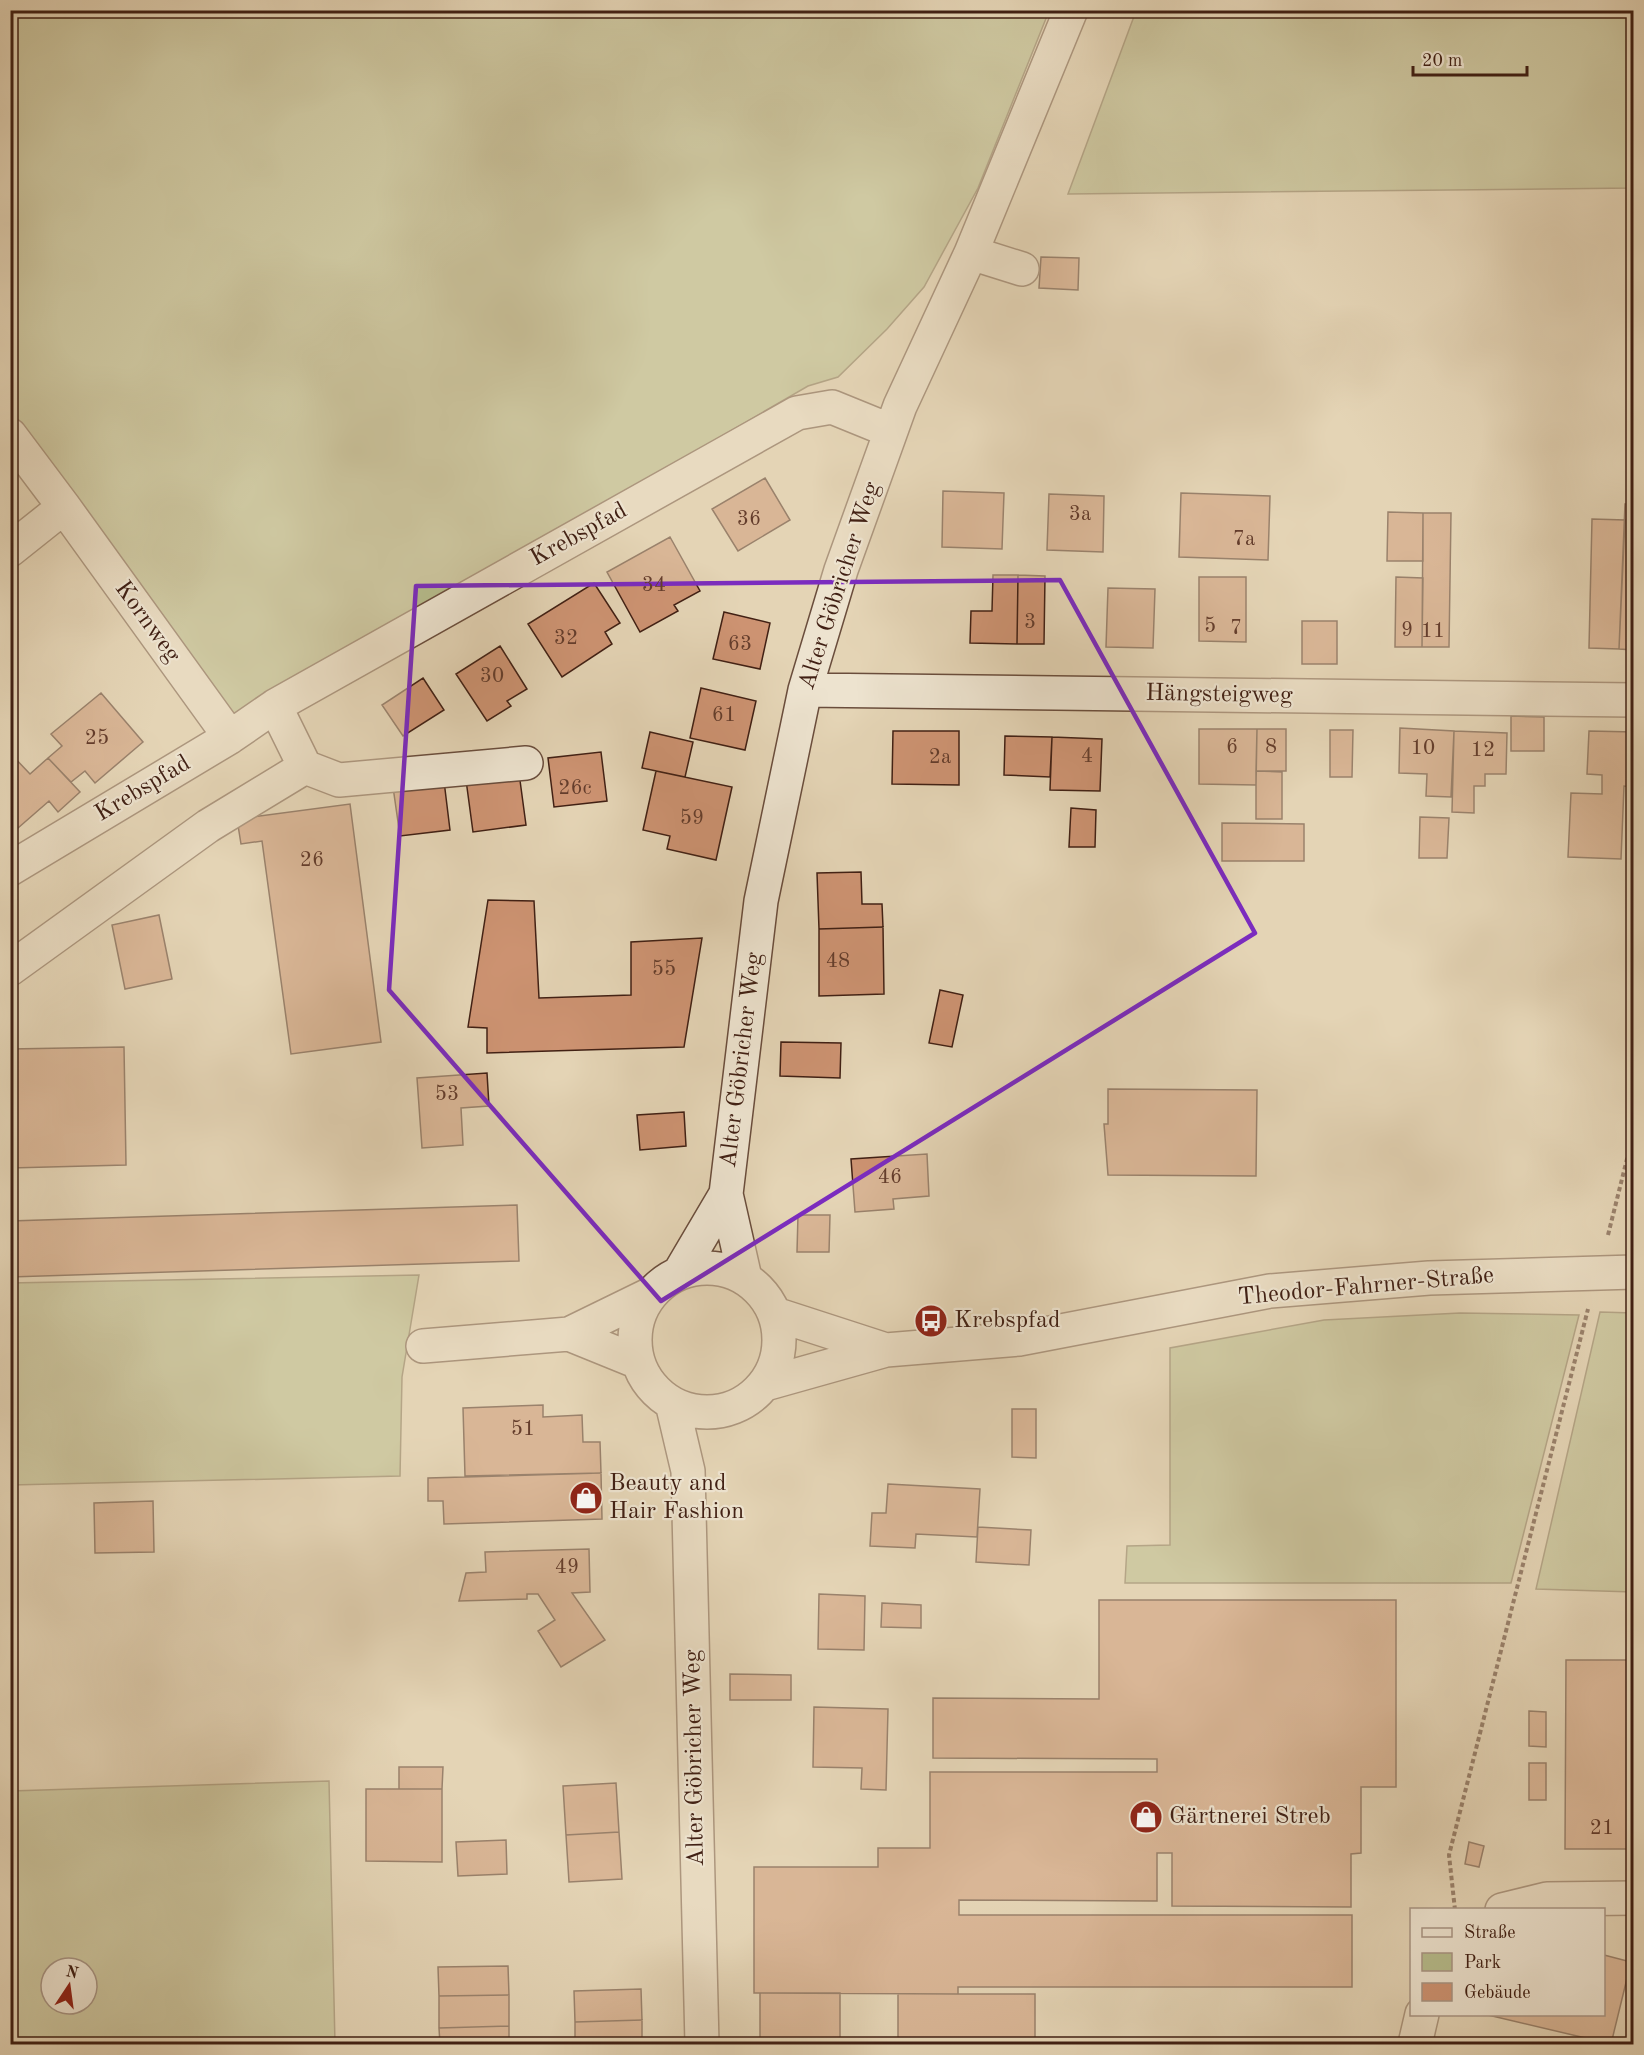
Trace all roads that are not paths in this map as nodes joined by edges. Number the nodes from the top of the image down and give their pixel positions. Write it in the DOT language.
graph roads {
  1 [pos="1071,10"];
  2 [pos="971,253"];
  3 [pos="1022,269"];
  4 [pos="891,431"];
  5 [pos="10,435"];
  6 [pos="64,507"];
  7 [pos="10,550"];
  8 [pos="805,690"];
  9 [pos="1634,700"];
  10 [pos="274,706"];
  11 [pos="230,737"];
  12 [pos="526,763"];
  13 [pos="306,766"];
  14 [pos="10,869"];
  15 [pos="10,969"];
  16 [pos="726,1194"];
  17 [pos="680,1272"];
  18 [pos="1634,1272"];
  19 [pos="745,1278"];
  20 [pos="651,1294"];
  21 [pos="775,1314"];
  22 [pos="569,1334"];
  23 [pos="423,1346"];
  24 [pos="886,1350"];
  25 [pos="638,1362"];
  26 [pos="765,1384"];
  27 [pos="672,1403"];
  28 [pos="716,1412"];
  29 [pos="688,1471"];
  30 [pos="1634,1898"];
  31 [pos="1510,1908"];
  32 [pos="1422,2016"];
  33 [pos="702,2044"];
  34 [pos="1415,2044"];
  1 -- 2 [label="street, Alter Göbricher Weg"];
  2 -- 3 [label="street"];
  2 -- 4 [label="street, Alter Göbricher Weg"];
  4 -- 8 [label="street, Alter Göbricher Weg"];
  4 -- 10 [label="street, Krebspfad"];
  5 -- 6 [label="street, Kornweg"];
  6 -- 7 [label="street"];
  6 -- 11 [label="street, Kornweg"];
  8 -- 9 [label="street, Hängsteigweg"];
  8 -- 16 [label="street, Alter Göbricher Weg"];
  10 -- 11 [label="street, Krebspfad"];
  10 -- 13 [label="street"];
  11 -- 14 [label="street, Krebspfad"];
  12 -- 13 [label="street"];
  13 -- 15 [label="street"];
  16 -- 17 [label="street, Alter Göbricher Weg"];
  16 -- 19 [label="street, Alter Göbricher Weg"];
  17 -- 19 [label="street"];
  17 -- 20 [label="street"];
  18 -- 24 [label="street, Theodor-Fahrner-Straße"];
  19 -- 21 [label="street"];
  20 -- 22 [label="street"];
  20 -- 25 [label="street"];
  21 -- 24 [label="street, Theodor-Fahrner-Straße"];
  21 -- 26 [label="street"];
  22 -- 23 [label="street"];
  22 -- 25 [label="street"];
  24 -- 26 [label="street, Theodor-Fahrner-Straße"];
  25 -- 27 [label="street"];
  26 -- 28 [label="street"];
  27 -- 28 [label="street"];
  27 -- 29 [label="street, Alter Göbricher Weg"];
  28 -- 29 [label="street, Alter Göbricher Weg"];
  29 -- 33 [label="street, Alter Göbricher Weg"];
  30 -- 31 [label="street"];
  32 -- 34 [label="street"];
}
